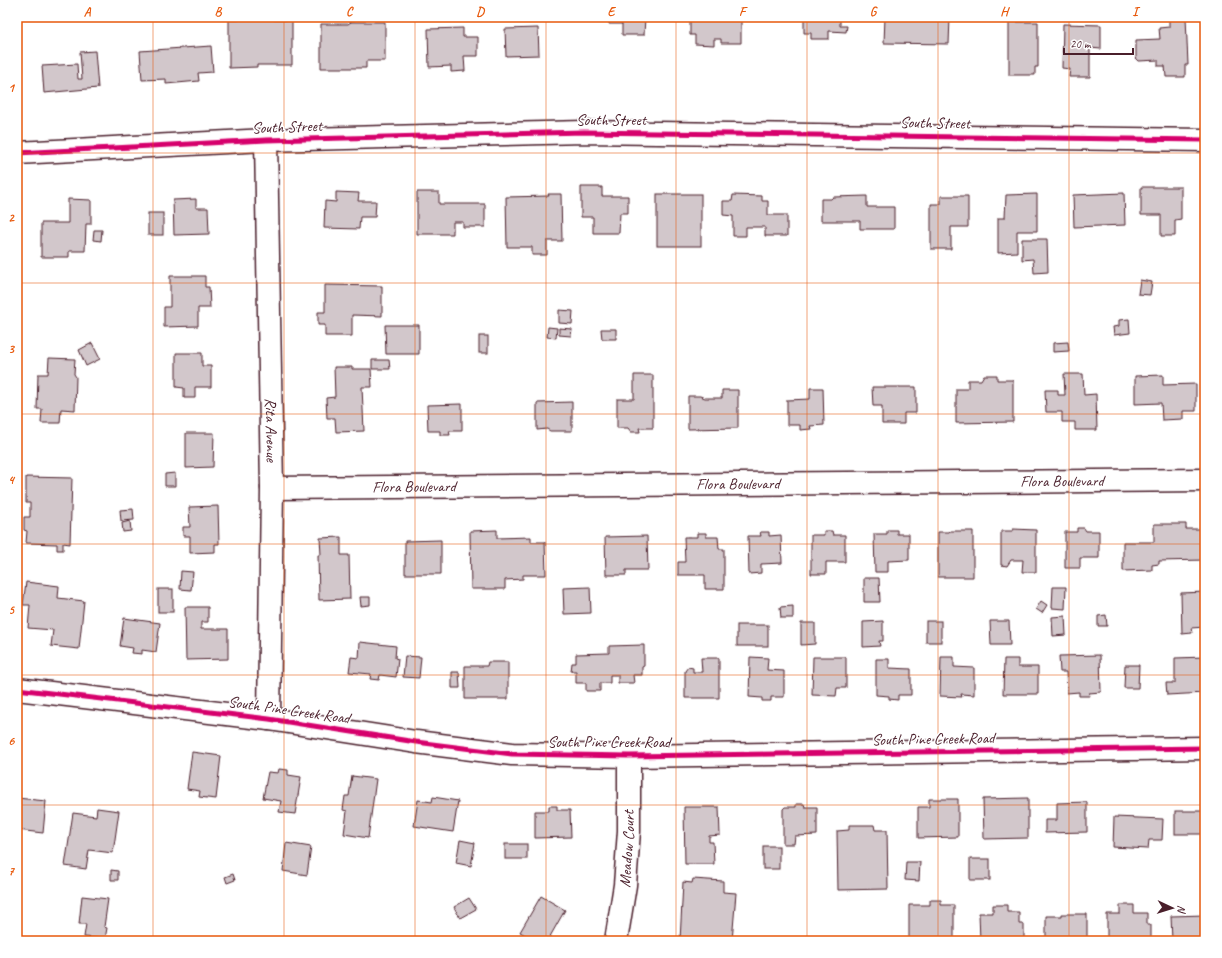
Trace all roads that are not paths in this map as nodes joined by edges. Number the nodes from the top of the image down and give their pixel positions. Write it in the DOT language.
graph roads {
  1 [pos="266,140"];
  2 [pos="1205,140"];
  3 [pos="17,152"];
  4 [pos="1205,480"];
  5 [pos="272,488"];
  6 [pos="17,689"];
  7 [pos="269,719"];
  8 [pos="1205,748"];
  9 [pos="629,756"];
  10 [pos="616,941"];
  1 -- 2 [label="street, South Street"];
  1 -- 3 [label="street, South Street"];
  1 -- 5 [label="street, Rita Avenue"];
  4 -- 5 [label="street, Flora Boulevard"];
  5 -- 7 [label="street, Rita Avenue"];
  6 -- 7 [label="street, South Pine Creek Road"];
  7 -- 9 [label="street, South Pine Creek Road"];
  8 -- 9 [label="street, South Pine Creek Road"];
  9 -- 10 [label="street, Meadow Court"];
}
